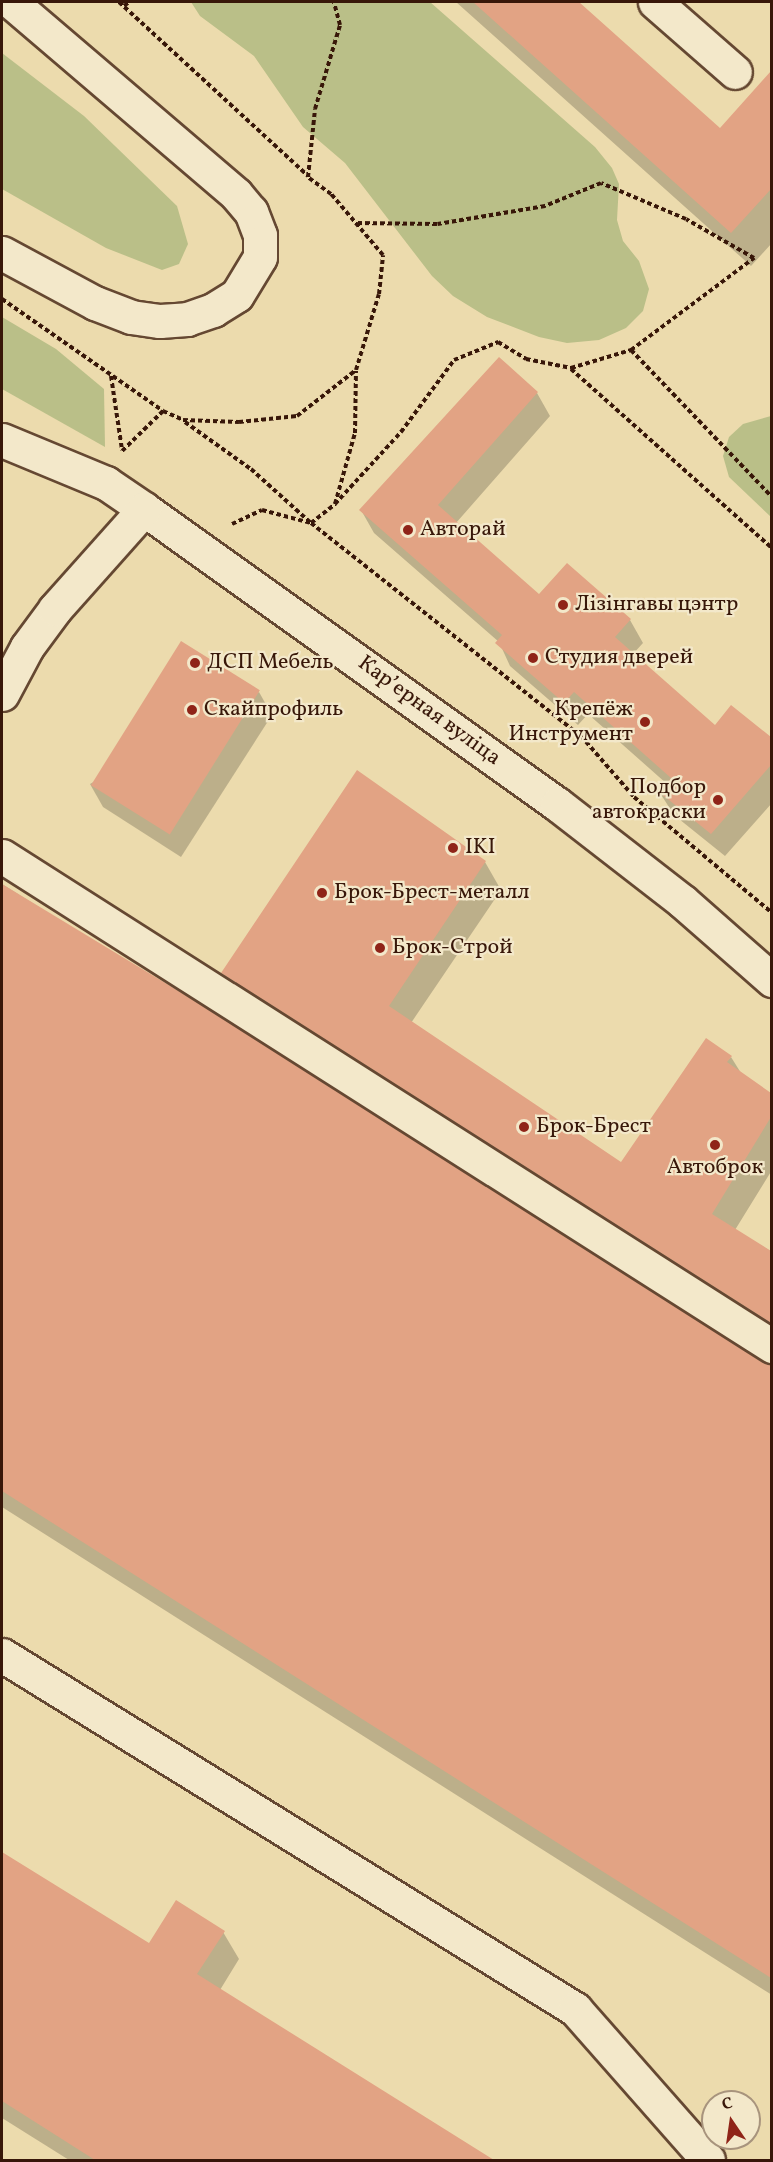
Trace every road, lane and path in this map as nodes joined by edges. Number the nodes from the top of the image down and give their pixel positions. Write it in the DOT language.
graph roads {
  1 [pos="11,2"];
  2 [pos="119,2"];
  3 [pos="129,2"];
  4 [pos="334,2"];
  5 [pos="655,2"];
  6 [pos="124,6"];
  7 [pos="735,72"];
  8 [pos="308,177"];
  9 [pos="357,223"];
  10 [pos="2,253"];
  11 [pos="2,299"];
  12 [pos="631,350"];
  13 [pos="571,368"];
  14 [pos="356,370"];
  15 [pos="111,376"];
  16 [pos="163,411"];
  17 [pos="183,420"];
  18 [pos="2,440"];
  19 [pos="122,451"];
  20 [pos="132,458"];
  21 [pos="771,497"];
  22 [pos="335,504"];
  23 [pos="144,509"];
  24 [pos="226,520"];
  25 [pos="311,523"];
  26 [pos="771,548"];
  27 [pos="2,694"];
  28 [pos="2,856"];
  29 [pos="771,913"];
  30 [pos="771,980"];
  31 [pos="771,1346"];
  32 [pos="2,1655"];
  33 [pos="708,2160"];
  1 -- 10 [label="street"];
  2 -- 6 [label="path"];
  3 -- 6 [label="path"];
  4 -- 8 [label="path"];
  5 -- 7 [label="street"];
  6 -- 8 [label="path"];
  8 -- 9 [label="path"];
  9 -- 12 [label="path"];
  9 -- 14 [label="path"];
  11 -- 15 [label="path"];
  12 -- 13 [label="path"];
  12 -- 21 [label="path"];
  13 -- 22 [label="path"];
  13 -- 26 [label="path"];
  14 -- 17 [label="path"];
  14 -- 22 [label="path"];
  15 -- 16 [label="path"];
  15 -- 19 [label="path"];
  16 -- 17 [label="path"];
  16 -- 19 [label="path"];
  17 -- 25 [label="path"];
  18 -- 23 [label="street, Карʼерная вуліца"];
  19 -- 20 [label="path"];
  22 -- 25 [label="path"];
  23 -- 27 [label="street"];
  23 -- 30 [label="street, Карʼерная вуліца"];
  24 -- 25 [label="path"];
  25 -- 29 [label="path"];
  28 -- 31 [label="street"];
  32 -- 33 [label="street"];
}
